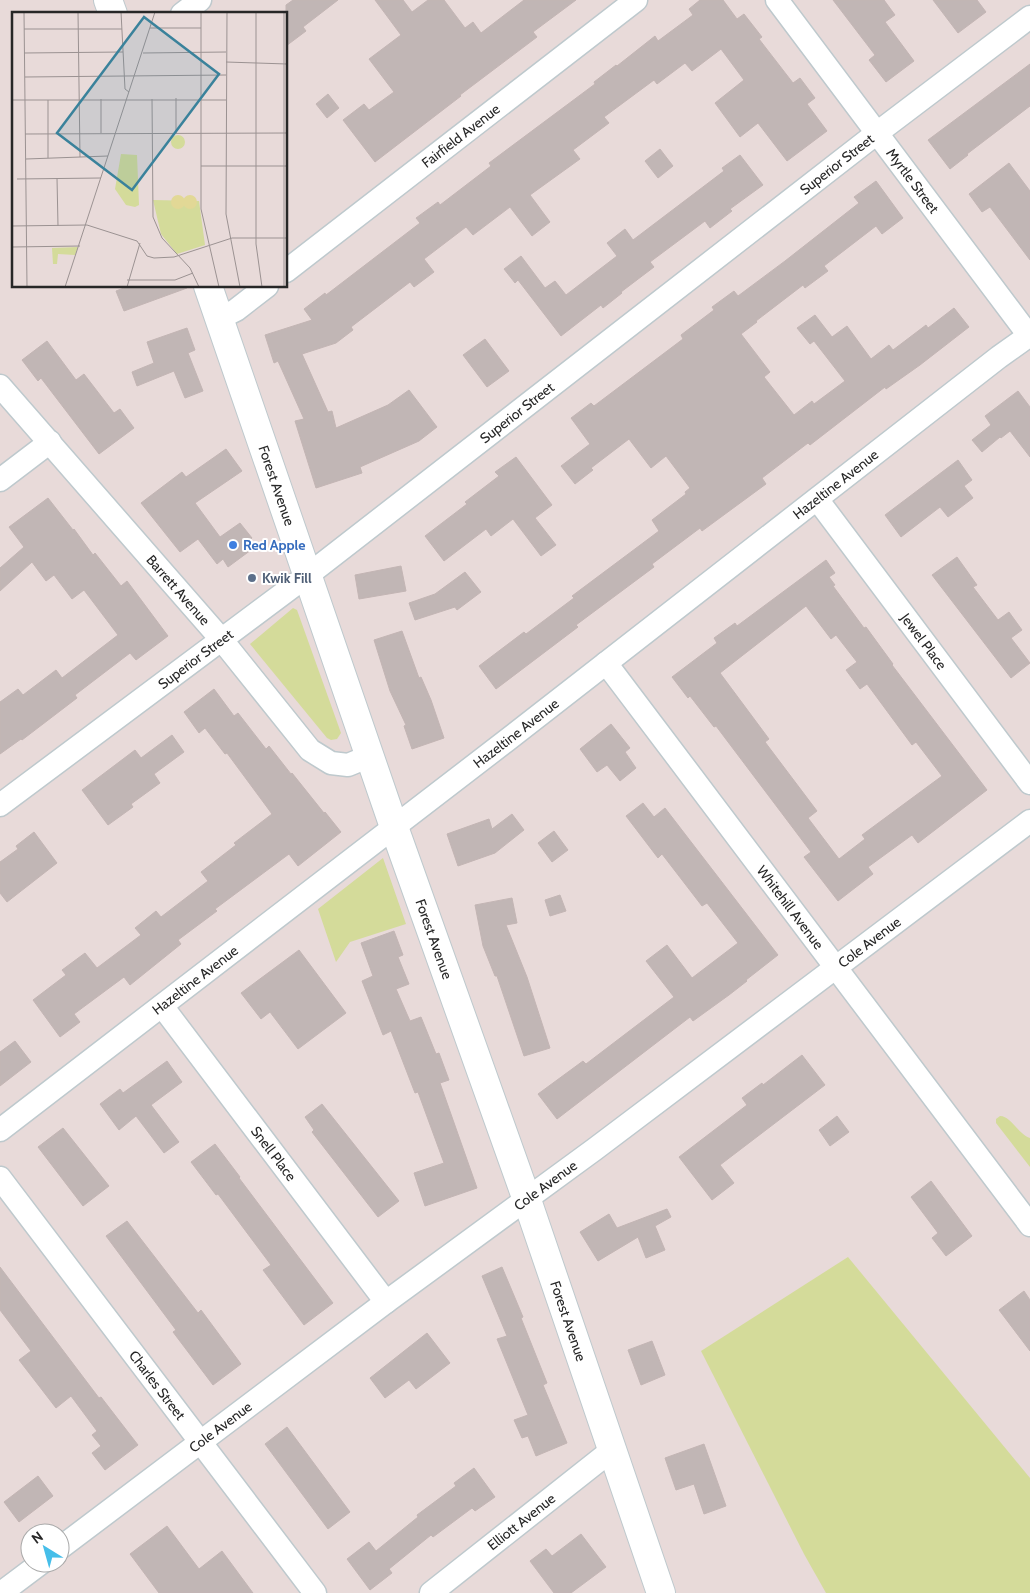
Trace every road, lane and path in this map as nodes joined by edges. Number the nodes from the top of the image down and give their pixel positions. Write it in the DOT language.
graph roads {
  1 [pos="108,0"];
  2 [pos="200,0"];
  3 [pos="636,0"];
  4 [pos="777,0"];
  5 [pos="112,12"];
  6 [pos="185,12"];
  7 [pos="1030,17"];
  8 [pos="877,133"];
  9 [pos="288,269"];
  10 [pos="209,288"];
  11 [pos="264,288"];
  12 [pos="220,318"];
  13 [pos="1030,336"];
  14 [pos="0,386"];
  15 [pos="50,442"];
  16 [pos="0,480"];
  17 [pos="817,499"];
  18 [pos="308,575"];
  19 [pos="221,639"];
  20 [pos="606,663"];
  21 [pos="370,756"];
  22 [pos="1030,784"];
  23 [pos="0,805"];
  24 [pos="1030,821"];
  25 [pos="394,826"];
  26 [pos="836,968"];
  27 [pos="162,1006"];
  28 [pos="0,1130"];
  29 [pos="0,1178"];
  30 [pos="527,1200"];
  31 [pos="1030,1225"];
  32 [pos="386,1302"];
  33 [pos="200,1442"];
  34 [pos="612,1450"];
  35 [pos="70,1540"];
  36 [pos="27,1573"];
  37 [pos="1,1593"];
  38 [pos="315,1593"];
  39 [pos="431,1593"];
  40 [pos="661,1593"];
  1 -- 5 [label="main road"];
  2 -- 6 [label="street"];
  3 -- 9 [label="street, Fairfield Avenue"];
  4 -- 8 [label="street, Myrtle Street"];
  7 -- 8 [label="street, Superior Street"];
  8 -- 13 [label="street, Myrtle Street"];
  8 -- 18 [label="street, Superior Street"];
  10 -- 12 [label="main road, Forest Avenue"];
  11 -- 12 [label="street"];
  12 -- 18 [label="main road, Forest Avenue"];
  13 -- 17 [label="street, Hazeltine Avenue"];
  14 -- 15 [label="street, Barrett Avenue"];
  15 -- 16 [label="street"];
  15 -- 19 [label="street, Barrett Avenue"];
  17 -- 20 [label="street, Hazeltine Avenue"];
  17 -- 22 [label="street, Jewel Place"];
  18 -- 19 [label="street, Superior Street"];
  18 -- 21 [label="main road, Forest Avenue"];
  19 -- 21 [label="street, Barrett Avenue"];
  19 -- 23 [label="street, Superior Street"];
  20 -- 25 [label="street, Hazeltine Avenue"];
  20 -- 26 [label="street, Whitehill Avenue"];
  21 -- 25 [label="main road, Forest Avenue"];
  24 -- 26 [label="street, Cole Avenue"];
  25 -- 27 [label="street, Hazeltine Avenue"];
  25 -- 30 [label="main road, Forest Avenue"];
  26 -- 30 [label="street, Cole Avenue"];
  26 -- 31 [label="street, Whitehill Avenue"];
  27 -- 28 [label="street, Hazeltine Avenue"];
  27 -- 32 [label="street, Snell Place"];
  29 -- 33 [label="street, Charles Street"];
  30 -- 32 [label="street, Cole Avenue"];
  30 -- 34 [label="main road, Forest Avenue"];
  32 -- 33 [label="street, Cole Avenue"];
  33 -- 35 [label="street, Cole Avenue"];
  33 -- 38 [label="street, Charles Street"];
  34 -- 39 [label="street, Elliott Avenue"];
  34 -- 40 [label="main road, Forest Avenue"];
  36 -- 37 [label="street"];
}
